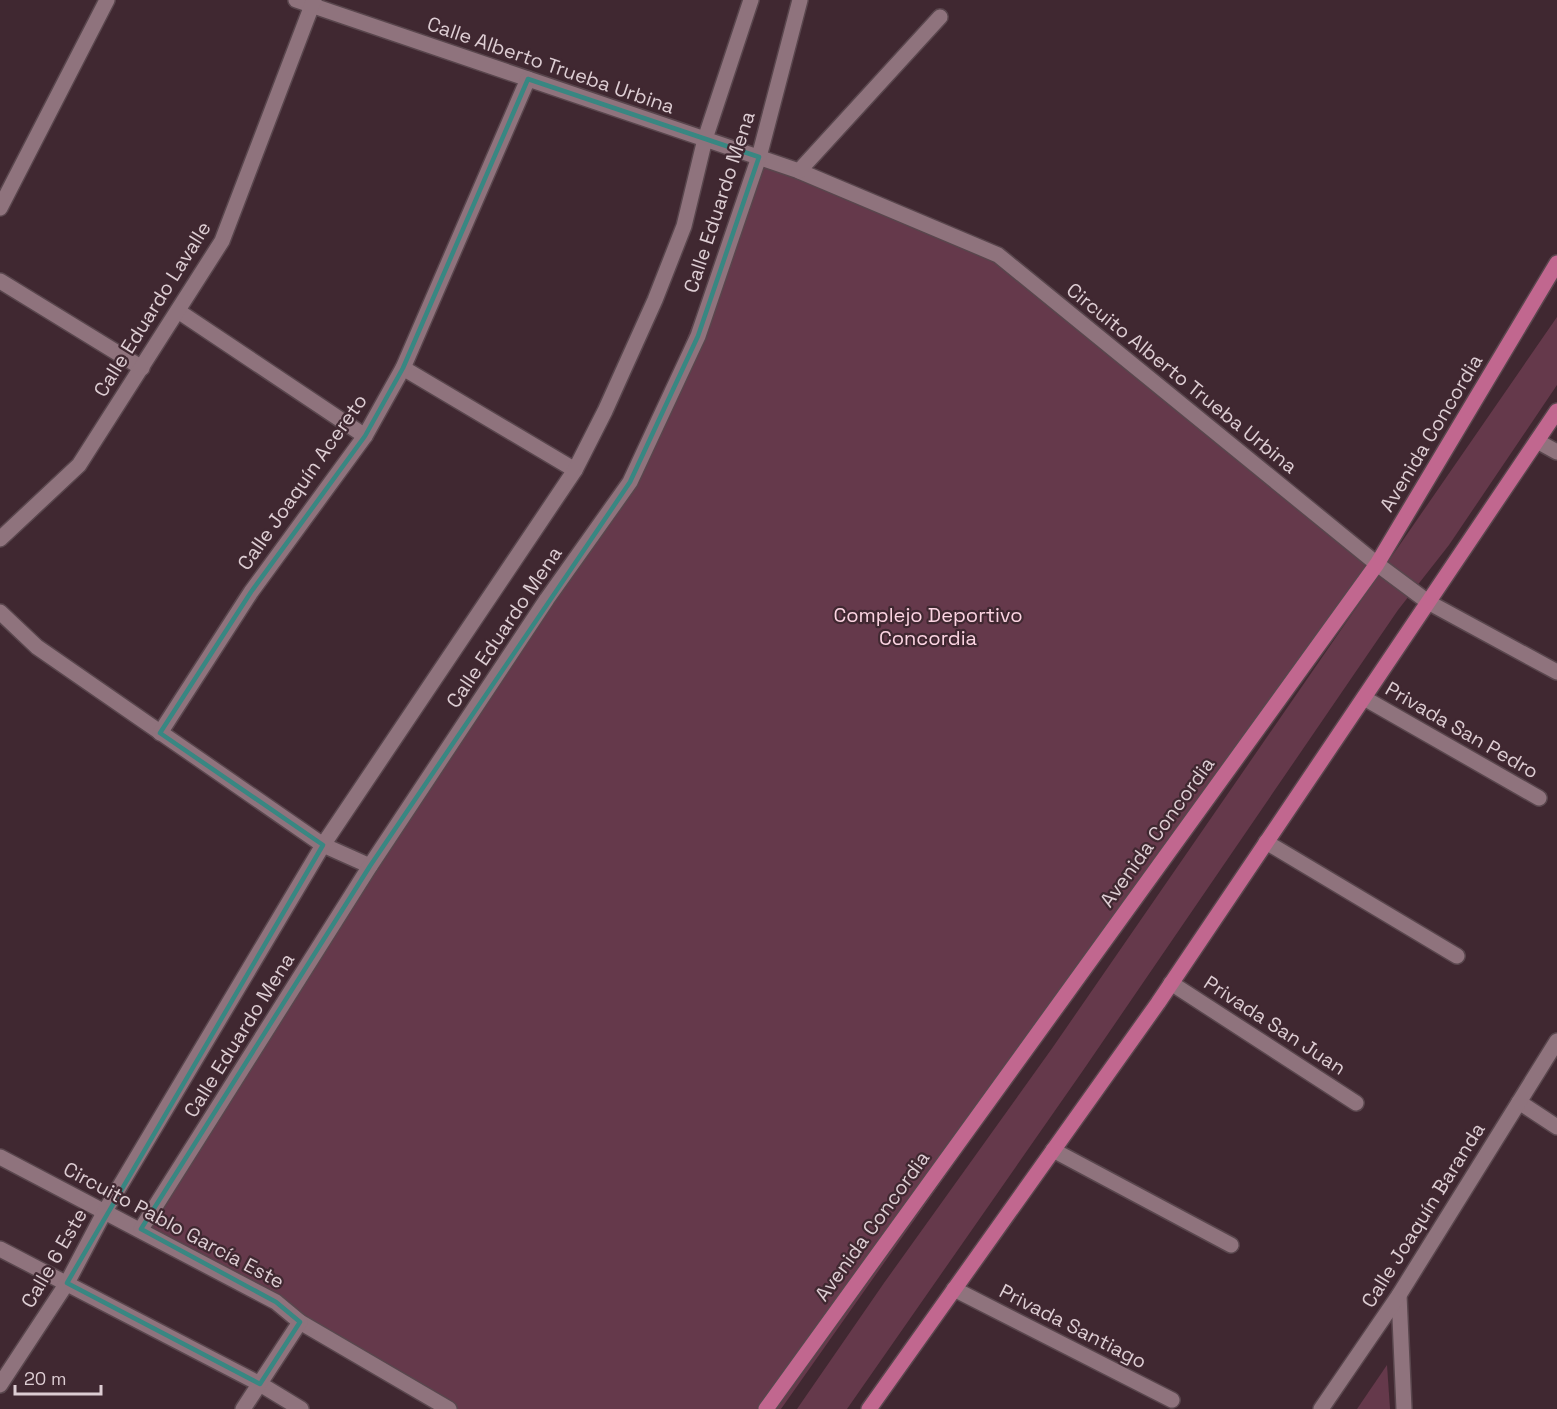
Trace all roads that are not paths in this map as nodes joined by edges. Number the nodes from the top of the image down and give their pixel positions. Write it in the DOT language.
graph roads {
  1 [pos="107,0"];
  2 [pos="296,0"];
  3 [pos="751,0"];
  4 [pos="800,0"];
  5 [pos="313,3"];
  6 [pos="940,17"];
  7 [pos="528,79"];
  8 [pos="705,139"];
  9 [pos="759,157"];
  10 [pos="798,171"];
  11 [pos="0,208"];
  12 [pos="1557,263"];
  13 [pos="0,281"];
  14 [pos="178,311"];
  15 [pos="142,368"];
  16 [pos="403,369"];
  17 [pos="1557,411"];
  18 [pos="365,436"];
  19 [pos="1537,441"];
  20 [pos="1557,452"];
  21 [pos="575,470"];
  22 [pos="0,539"];
  23 [pos="1377,564"];
  24 [pos="1428,602"];
  25 [pos="0,612"];
  26 [pos="1557,672"];
  27 [pos="1364,698"];
  28 [pos="160,732"];
  29 [pos="1539,798"];
  30 [pos="1266,842"];
  31 [pos="323,845"];
  32 [pos="370,866"];
  33 [pos="1456,956"];
  34 [pos="1171,983"];
  35 [pos="1557,1041"];
  36 [pos="1519,1102"];
  37 [pos="1356,1103"];
  38 [pos="1557,1127"];
  39 [pos="1053,1150"];
  40 [pos="0,1157"];
  41 [pos="105,1212"];
  42 [pos="141,1229"];
  43 [pos="1231,1245"];
  44 [pos="0,1249"];
  45 [pos="67,1283"];
  46 [pos="954,1289"];
  47 [pos="1399,1295"];
  48 [pos="300,1322"];
  49 [pos="260,1384"];
  50 [pos="0,1385"];
  51 [pos="1172,1400"];
  52 [pos="243,1409"];
  53 [pos="301,1409"];
  54 [pos="450,1409"];
  55 [pos="766,1409"];
  56 [pos="869,1409"];
  57 [pos="1321,1409"];
  58 [pos="1404,1409"];
  1 -- 11 [label="street"];
  2 -- 5 [label="street, Calle Alberto Trueba Urbina"];
  3 -- 8 [label="street, Calle Eduardo Mena"];
  4 -- 9 [label="street, Calle Eduardo Mena"];
  5 -- 7 [label="street, Calle Alberto Trueba Urbina"];
  5 -- 14 [label="street, Calle Eduardo Lavalle"];
  6 -- 10 [label="street"];
  7 -- 8 [label="street, Calle Alberto Trueba Urbina"];
  7 -- 16 [label="street, Calle Joaquín Acereto"];
  8 -- 9 [label="street, Calle Alberto Trueba Urbina"];
  8 -- 21 [label="street, Calle Eduardo Mena"];
  9 -- 10 [label="street, Circuito Alberto Trueba Urbina"];
  9 -- 32 [label="street, Calle Eduardo Mena"];
  10 -- 23 [label="street, Circuito Alberto Trueba Urbina"];
  12 -- 23 [label="main road, Avenida Concordia"];
  13 -- 15 [label="street"];
  14 -- 15 [label="street, Calle Eduardo Lavalle"];
  14 -- 18 [label="street"];
  15 -- 22 [label="street, Calle Eduardo Lavalle"];
  16 -- 18 [label="street, Calle Joaquín Acereto"];
  16 -- 21 [label="street"];
  17 -- 19 [label="main road"];
  18 -- 28 [label="street, Calle Joaquín Acereto"];
  19 -- 20 [label="street"];
  19 -- 24 [label="main road"];
  21 -- 31 [label="street, Calle Eduardo Mena"];
  23 -- 24 [label="street, Circuito Alberto Trueba Urbina"];
  23 -- 55 [label="main road, Avenida Concordia"];
  24 -- 26 [label="street, Circuito Alberto Trueba Urbina"];
  24 -- 27 [label="main road"];
  25 -- 28 [label="street"];
  27 -- 29 [label="street, Privada San Pedro"];
  27 -- 30 [label="main road"];
  28 -- 31 [label="street"];
  30 -- 33 [label="street"];
  30 -- 34 [label="main road"];
  31 -- 32 [label="street"];
  31 -- 41 [label="street, Calle Eduardo Mena"];
  32 -- 42 [label="street, Calle Eduardo Mena"];
  34 -- 37 [label="street, Privada San Juan"];
  34 -- 39 [label="main road"];
  35 -- 36 [label="street, Calle Joaquín Baranda"];
  36 -- 38 [label="street"];
  36 -- 47 [label="street, Calle Joaquín Baranda"];
  39 -- 43 [label="street"];
  39 -- 46 [label="main road"];
  40 -- 41 [label="street, Circuito Pablo García Este"];
  41 -- 42 [label="street, Circuito Pablo García Este"];
  41 -- 45 [label="street, Calle 6 Este"];
  42 -- 48 [label="street, Circuito Pablo García Este"];
  44 -- 45 [label="street"];
  45 -- 49 [label="street"];
  45 -- 50 [label="street, Calle 6 Este"];
  46 -- 51 [label="street, Privada Santiago"];
  46 -- 56 [label="main road"];
  47 -- 57 [label="street, Calle Joaquín Baranda"];
  47 -- 58 [label="street"];
  48 -- 49 [label="street"];
  48 -- 54 [label="street, Circuito Pablo García Este"];
  49 -- 52 [label="street"];
  49 -- 53 [label="street"];
}
